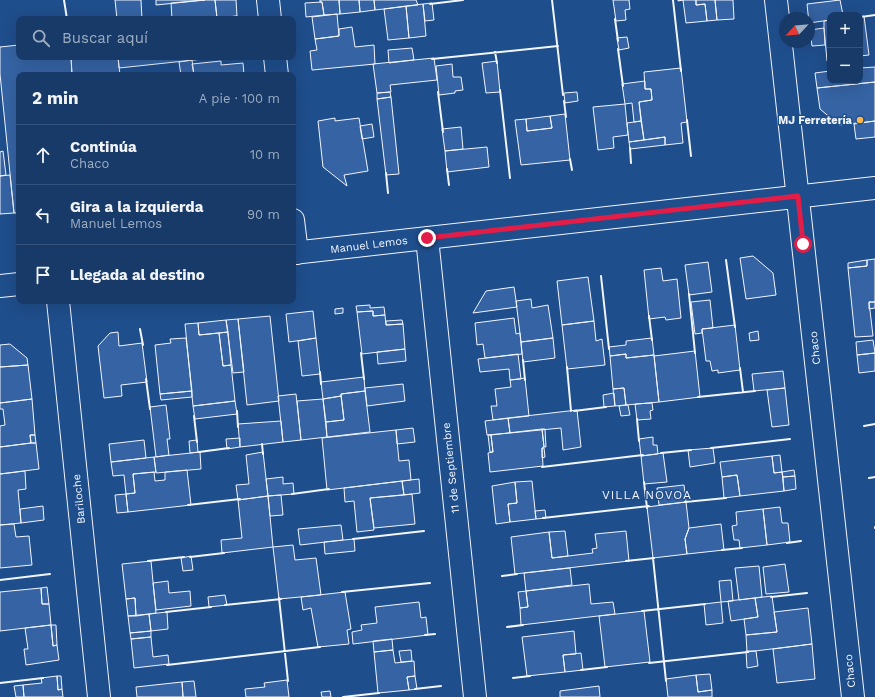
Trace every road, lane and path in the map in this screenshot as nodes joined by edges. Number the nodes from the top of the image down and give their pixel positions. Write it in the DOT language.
graph roads {
  1 [pos="268,0"];
  2 [pos="776,0"];
  3 [pos="270,16"];
  4 [pos="275,60"];
  5 [pos="277,72"];
  6 [pos="875,188"];
  7 [pos="798,196"];
  8 [pos="427,238"];
  9 [pos="296,253"];
  10 [pos="16,284"];
  11 [pos="0,286"];
  12 [pos="58,304"];
  13 [pos="99,697"];
  14 [pos="475,697"];
  15 [pos="853,697"];
  1 -- 3 [label="street"];
  2 -- 7 [label="street, Chaco"];
  4 -- 5 [label="street"];
  6 -- 7 [label="street, Manuel Lemos"];
  7 -- 8 [label="street, Manuel Lemos"];
  7 -- 15 [label="street, Chaco"];
  8 -- 9 [label="street, Manuel Lemos"];
  8 -- 14 [label="street, 11 de Septiembre"];
  10 -- 11 [label="street"];
  12 -- 13 [label="street, Bariloche"];
}
